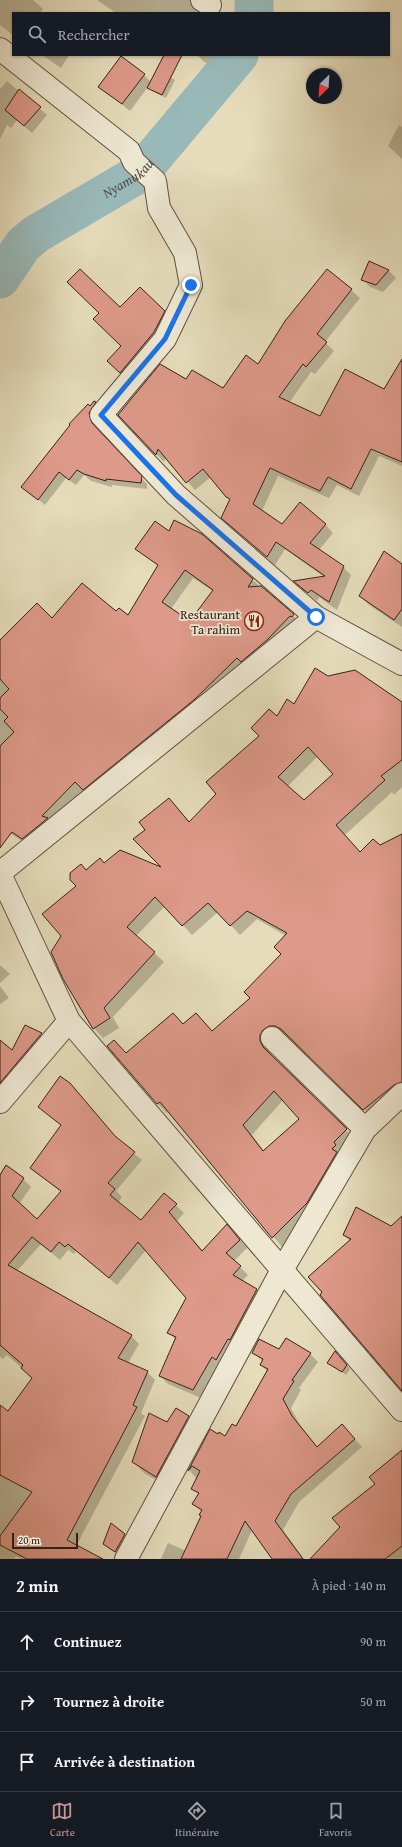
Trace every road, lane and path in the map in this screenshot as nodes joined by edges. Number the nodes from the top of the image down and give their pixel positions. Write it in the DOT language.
graph roads {
  1 [pos="0,49"];
  2 [pos="316,617"];
  3 [pos="402,664"];
  4 [pos="0,873"];
  5 [pos="70,1021"];
  6 [pos="272,1038"];
  7 [pos="402,1094"];
  8 [pos="0,1102"];
  9 [pos="366,1129"];
  10 [pos="282,1270"];
  11 [pos="402,1410"];
  12 [pos="126,1559"];
  1 -- 2 [label="street"];
  2 -- 3 [label="street"];
  2 -- 4 [label="street"];
  4 -- 5 [label="street"];
  5 -- 8 [label="street"];
  5 -- 10 [label="street"];
  6 -- 9 [label="street"];
  7 -- 9 [label="street"];
  9 -- 10 [label="street"];
  10 -- 11 [label="street"];
  10 -- 12 [label="street"];
}
